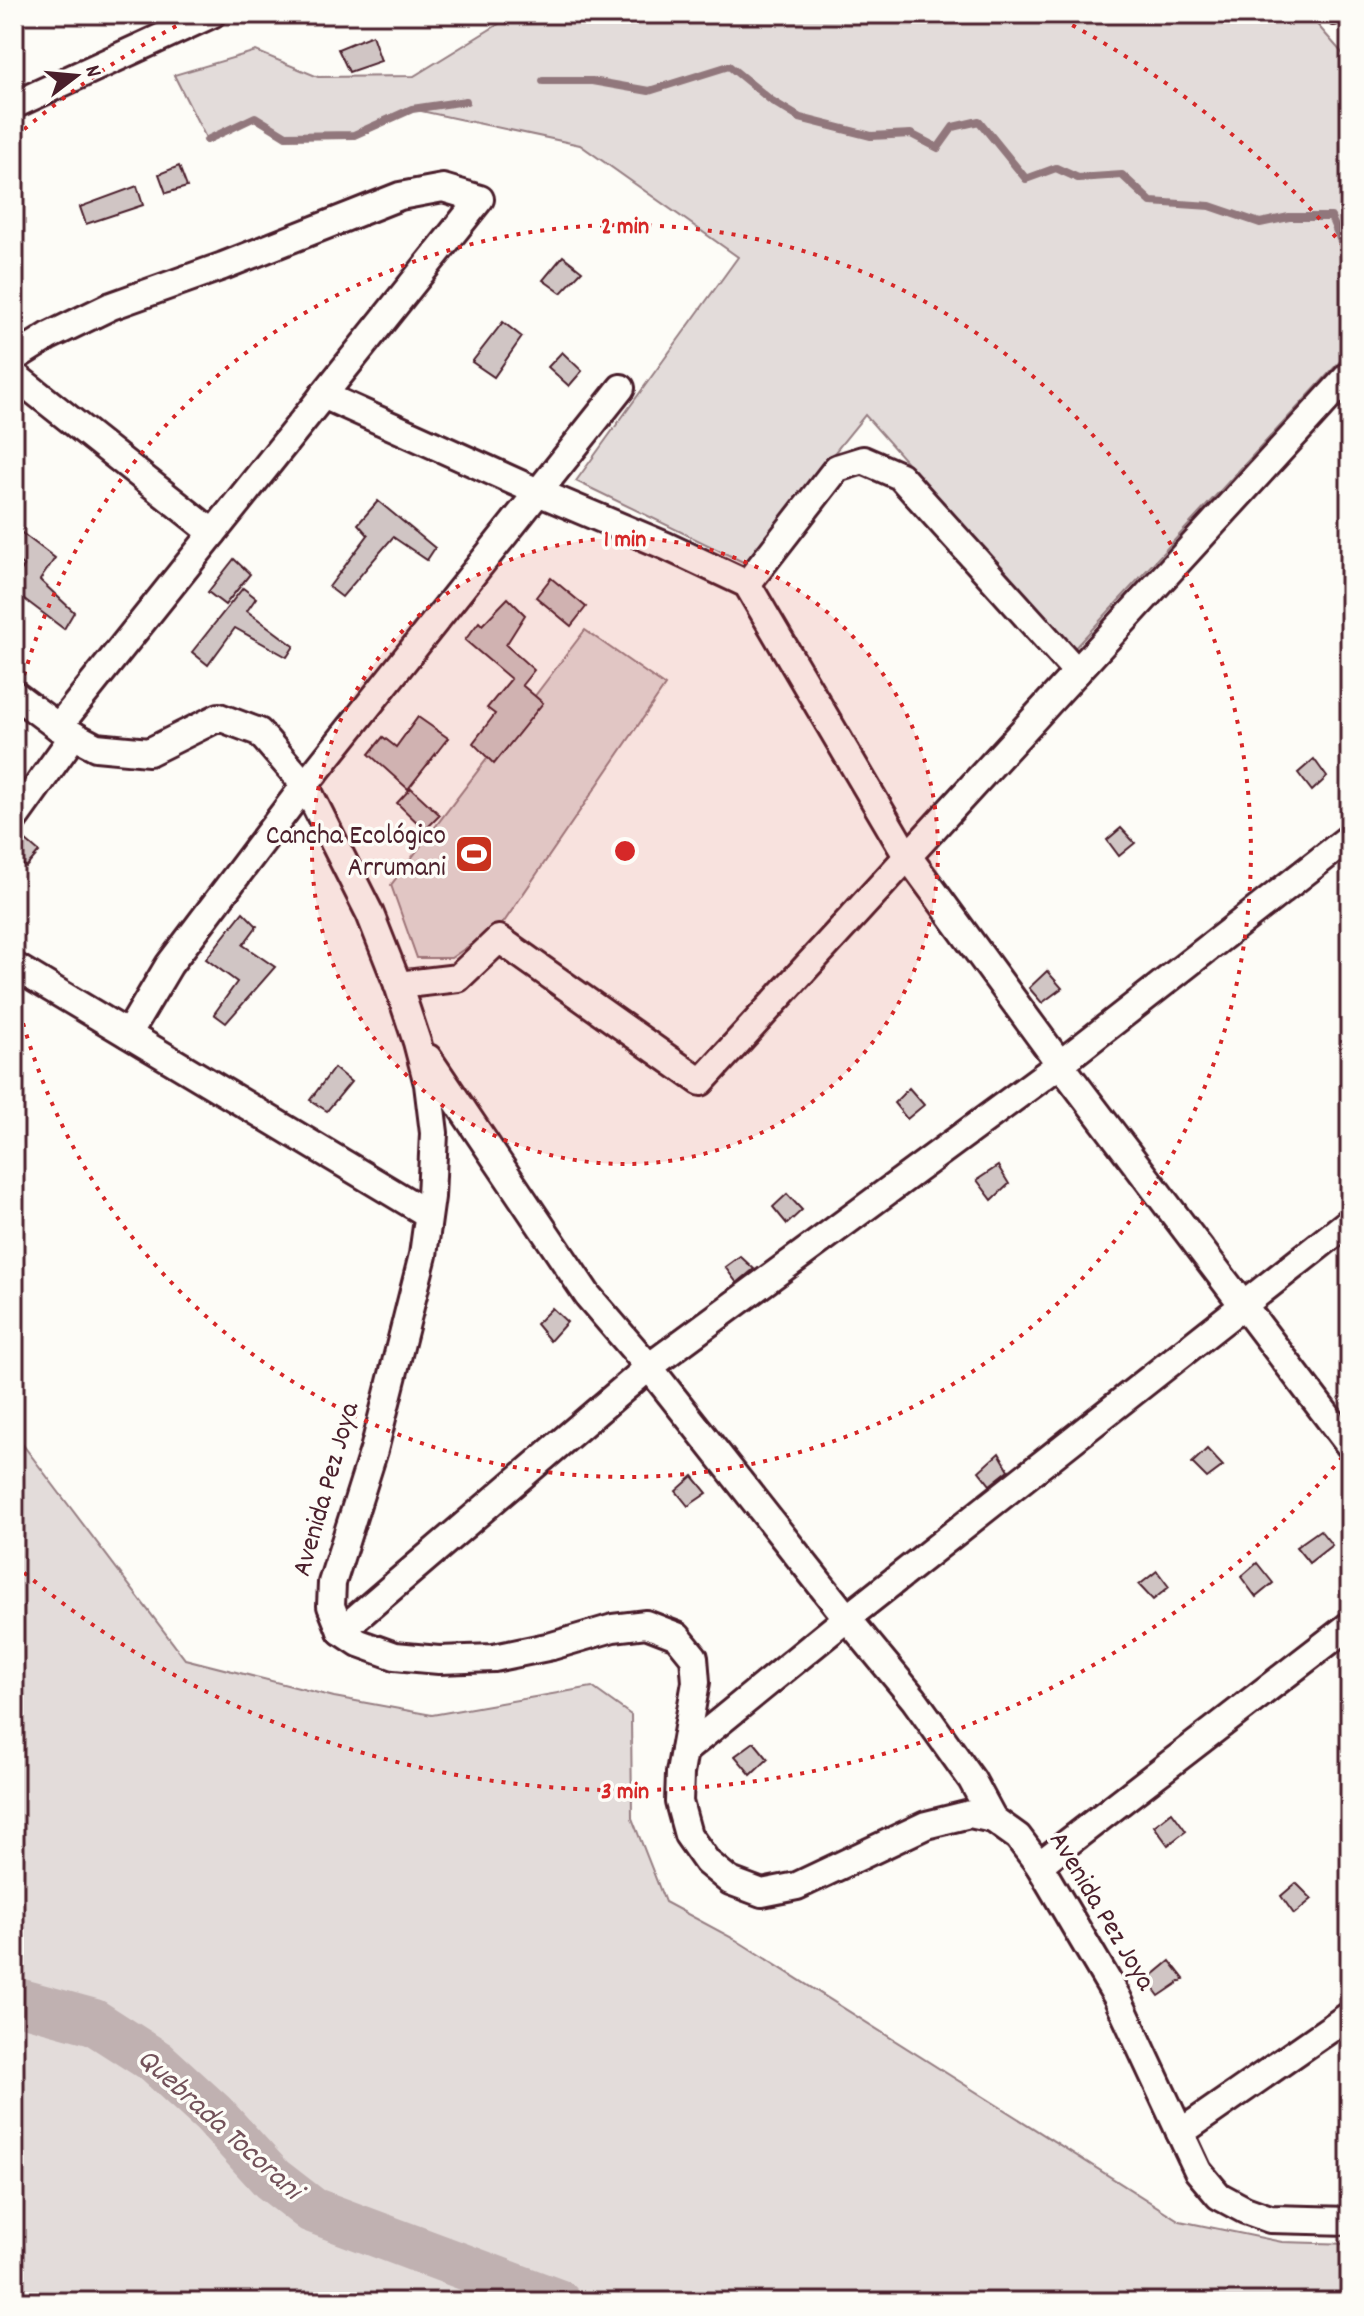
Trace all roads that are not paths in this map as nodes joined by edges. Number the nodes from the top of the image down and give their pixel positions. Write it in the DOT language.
graph roads {
  1 [pos="212,14"];
  2 [pos="14,105"];
  3 [pos="14,358"];
  4 [pos="1350,374"];
  5 [pos="14,375"];
  6 [pos="621,388"];
  7 [pos="323,395"];
  8 [pos="538,492"];
  9 [pos="213,533"];
  10 [pos="747,584"];
  11 [pos="1077,672"];
  12 [pos="14,694"];
  13 [pos="66,731"];
  14 [pos="305,785"];
  15 [pos="14,819"];
  16 [pos="1350,837"];
  17 [pos="908,856"];
  18 [pos="14,966"];
  19 [pos="398,985"];
  20 [pos="128,1034"];
  21 [pos="417,1042"];
  22 [pos="1060,1064"];
  23 [pos="428,1214"];
  24 [pos="1350,1221"];
  25 [pos="1243,1304"];
  26 [pos="649,1367"];
  27 [pos="1350,1446"];
  28 [pos="847,1618"];
  29 [pos="1350,1625"];
  30 [pos="341,1631"];
  31 [pos="684,1751"];
  32 [pos="993,1819"];
  33 [pos="1039,1865"];
  34 [pos="1350,2015"];
  35 [pos="1180,2133"];
  36 [pos="1350,2221"];
  1 -- 2 [label="street"];
  3 -- 7 [label="street"];
  4 -- 11 [label="street"];
  5 -- 9 [label="street"];
  6 -- 8 [label="street"];
  7 -- 8 [label="street"];
  7 -- 9 [label="street"];
  8 -- 10 [label="street"];
  8 -- 14 [label="street"];
  9 -- 13 [label="street"];
  10 -- 11 [label="street"];
  10 -- 17 [label="street"];
  11 -- 17 [label="street"];
  12 -- 13 [label="street, Avenida Pez Joya"];
  13 -- 14 [label="street, Avenida Pez Joya"];
  13 -- 15 [label="street"];
  14 -- 19 [label="street, Avenida Pez Joya"];
  14 -- 20 [label="street"];
  16 -- 22 [label="street"];
  17 -- 19 [label="street"];
  17 -- 22 [label="street"];
  18 -- 20 [label="street"];
  19 -- 21 [label="street, Avenida Pez Joya"];
  20 -- 23 [label="street"];
  21 -- 23 [label="street, Avenida Pez Joya"];
  21 -- 26 [label="street"];
  22 -- 25 [label="street"];
  22 -- 26 [label="street"];
  23 -- 30 [label="street, Avenida Pez Joya"];
  24 -- 25 [label="street"];
  25 -- 27 [label="street"];
  25 -- 28 [label="street"];
  26 -- 28 [label="street"];
  26 -- 30 [label="street"];
  28 -- 31 [label="street"];
  28 -- 32 [label="street"];
  29 -- 33 [label="street"];
  30 -- 31 [label="street"];
  31 -- 32 [label="street"];
  32 -- 33 [label="street, Avenida Pez Joya"];
  33 -- 35 [label="street, Avenida Pez Joya"];
  34 -- 35 [label="street"];
  35 -- 36 [label="street, Avenida Pez Joya"];
}
